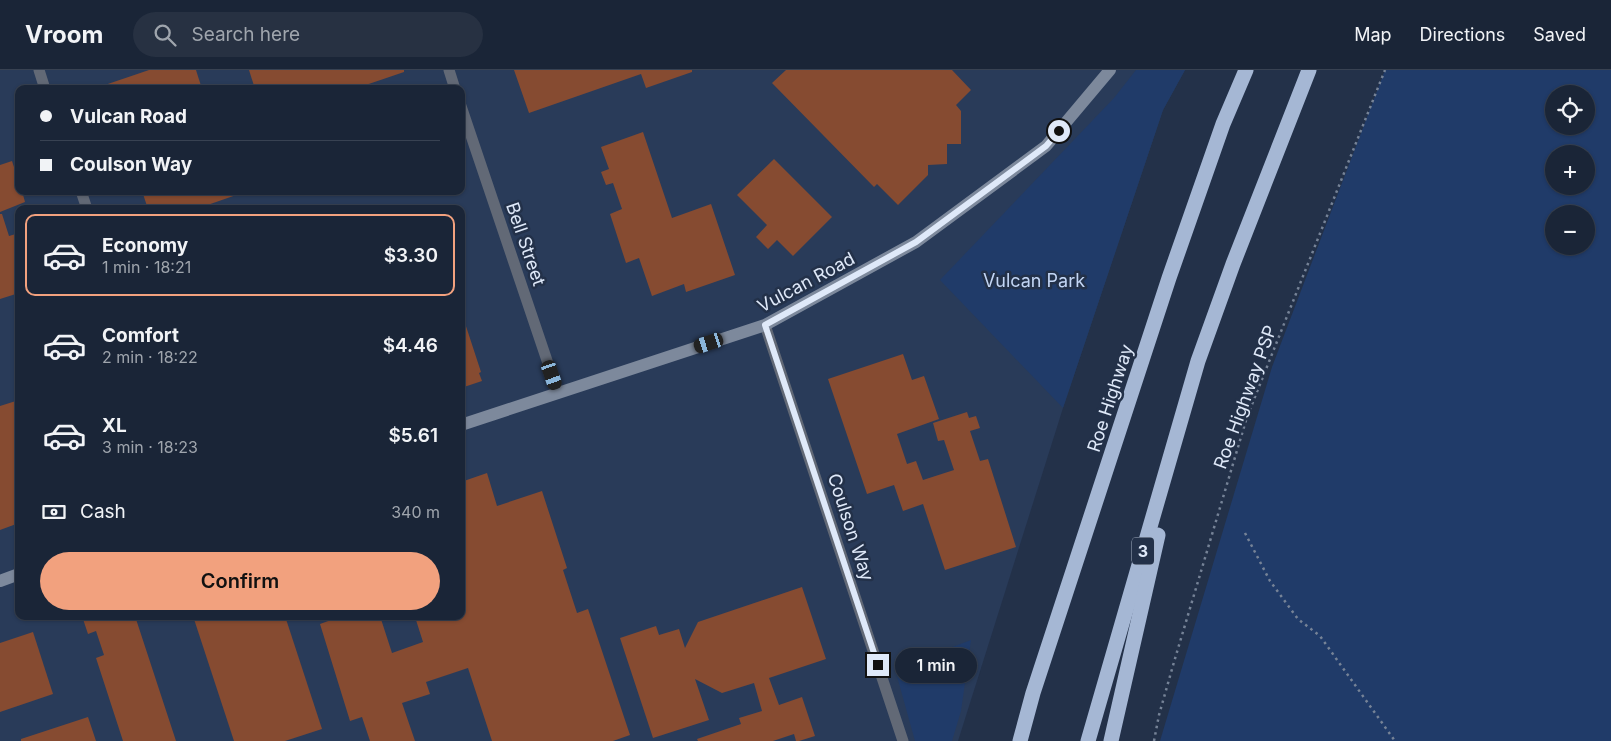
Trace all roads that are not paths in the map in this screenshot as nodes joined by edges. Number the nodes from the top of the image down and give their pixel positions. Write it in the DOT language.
graph roads {
  1 [pos="39,70"];
  2 [pos="449,70"];
  3 [pos="1110,70"];
  4 [pos="1246,70"];
  5 [pos="1309,70"];
  6 [pos="44,85"];
  7 [pos="454,85"];
  8 [pos="465,118"];
  9 [pos="765,325"];
  10 [pos="1198,361"];
  11 [pos="558,393"];
  12 [pos="465,424"];
  13 [pos="15,575"];
  14 [pos="0,581"];
  15 [pos="1033,693"];
  16 [pos="903,741"];
  17 [pos="1015,741"];
  18 [pos="1020,741"];
  19 [pos="1088,741"];
  20 [pos="1111,741"];
  1 -- 6 [label="street"];
  2 -- 7 [label="street"];
  3 -- 9 [label="street, Vulcan Road"];
  4 -- 15 [label="highway, Roe Highway"];
  5 -- 10 [label="highway, 3"];
  8 -- 11 [label="street, Bell Street"];
  9 -- 11 [label="street, Vulcan Road"];
  9 -- 16 [label="street, Coulson Way"];
  10 -- 19 [label="highway, 3"];
  10 -- 20 [label="highway"];
  11 -- 12 [label="street, Vulcan Road"];
  13 -- 14 [label="street"];
  15 -- 17 [label="highway"];
  15 -- 18 [label="highway, Roe Highway"];
}
